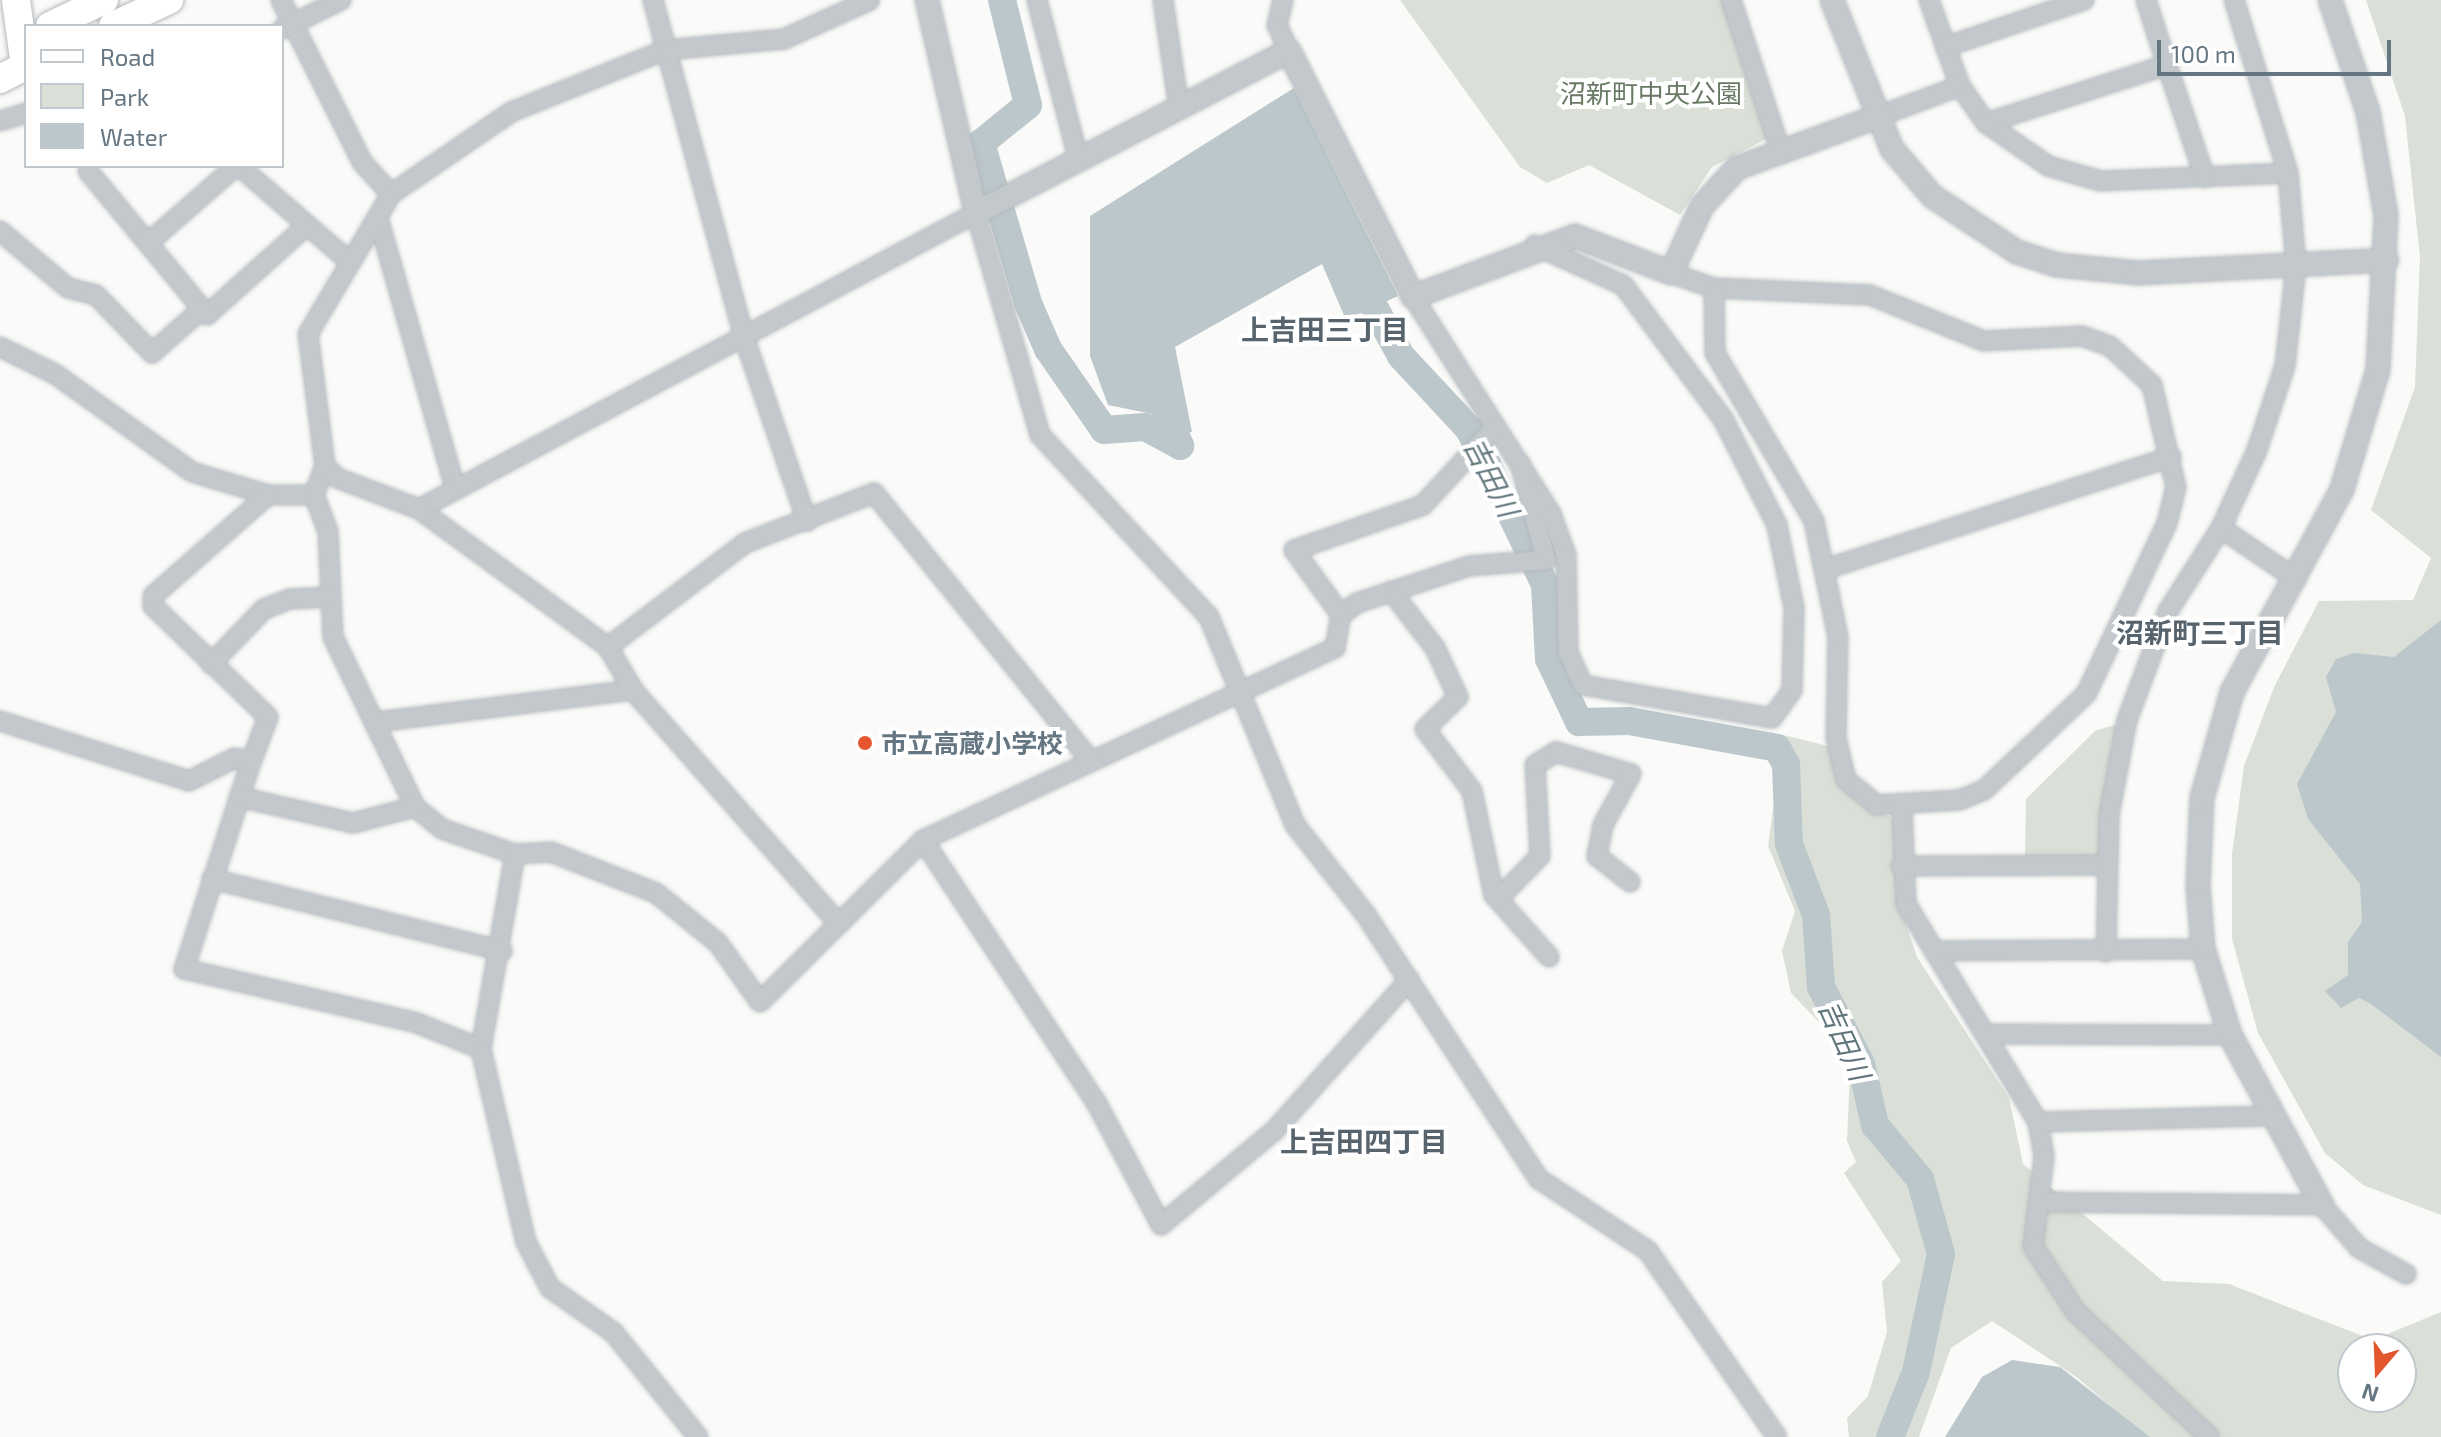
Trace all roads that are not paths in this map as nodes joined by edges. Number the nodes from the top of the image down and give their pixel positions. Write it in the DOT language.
graph roads {
  1 [pos="16,0"];
  2 [pos="104,0"];
  3 [pos="169,0"];
  4 [pos="281,0"];
  5 [pos="341,0"];
  6 [pos="653,0"];
  7 [pos="870,0"];
  8 [pos="927,0"];
  9 [pos="1037,0"];
  10 [pos="1163,0"];
  11 [pos="1283,0"];
  12 [pos="1731,0"];
  13 [pos="1832,0"];
  14 [pos="1929,0"];
  15 [pos="2084,0"];
  16 [pos="2146,0"];
  17 [pos="2234,0"];
  18 [pos="2330,0"];
  19 [pos="54,24"];
  20 [pos="117,24"];
  21 [pos="286,27"];
  22 [pos="1945,47"];
  23 [pos="665,50"];
  24 [pos="1289,51"];
  25 [pos="20,52"];
  26 [pos="2167,65"];
  27 [pos="0,79"];
  28 [pos="1960,86"];
  29 [pos="1179,109"];
  30 [pos="24,114"];
  31 [pos="1874,118"];
  32 [pos="0,121"];
  33 [pos="1986,123"];
  34 [pos="1780,149"];
  35 [pos="1079,161"];
  36 [pos="235,168"];
  37 [pos="239,168"];
  38 [pos="88,171"];
  39 [pos="2288,173"];
  40 [pos="2205,178"];
  41 [pos="391,194"];
  42 [pos="976,213"];
  43 [pos="379,221"];
  44 [pos="305,227"];
  45 [pos="0,231"];
  46 [pos="148,243"];
  47 [pos="1535,245"];
  48 [pos="2387,260"];
  49 [pos="350,262"];
  50 [pos="2296,266"];
  51 [pos="1671,273"];
  52 [pos="1714,288"];
  53 [pos="1413,297"];
  54 [pos="202,309"];
  55 [pos="743,334"];
  56 [pos="0,347"];
  57 [pos="1495,427"];
  58 [pos="2171,457"];
  59 [pos="1520,463"];
  60 [pos="325,466"];
  61 [pos="455,487"];
  62 [pos="268,495"];
  63 [pos="314,495"];
  64 [pos="419,509"];
  65 [pos="807,521"];
  66 [pos="2221,528"];
  67 [pos="1826,569"];
  68 [pos="2296,579"];
  69 [pos="1391,591"];
  70 [pos="331,597"];
  71 [pos="1341,615"];
  72 [pos="608,647"];
  73 [pos="211,664"];
  74 [pos="1243,689"];
  75 [pos="633,690"];
  76 [pos="0,721"];
  77 [pos="376,722"];
  78 [pos="1090,760"];
  79 [pos="251,762"];
  80 [pos="239,797"];
  81 [pos="1902,806"];
  82 [pos="415,807"];
  83 [pos="923,840"];
  84 [pos="515,854"];
  85 [pos="2106,865"];
  86 [pos="1901,866"];
  87 [pos="212,879"];
  88 [pos="1630,882"];
  89 [pos="1498,899"];
  90 [pos="839,924"];
  91 [pos="2203,949"];
  92 [pos="502,951"];
  93 [pos="1934,951"];
  94 [pos="2106,952"];
  95 [pos="1549,957"];
  96 [pos="1409,980"];
  97 [pos="1988,1034"];
  98 [pos="2230,1035"];
  99 [pos="481,1049"];
  100 [pos="2268,1116"];
  101 [pos="2038,1122"];
  102 [pos="2042,1202"];
  103 [pos="2322,1205"];
  104 [pos="2406,1274"];
  105 [pos="698,1437"];
  106 [pos="1777,1437"];
  107 [pos="2209,1437"];
  1 -- 25 [label="main road"];
  2 -- 19 [label="main road"];
  3 -- 20 [label="main road"];
  4 -- 21 [label="street"];
  5 -- 21 [label="street"];
  6 -- 23 [label="street"];
  7 -- 23 [label="street"];
  8 -- 42 [label="street"];
  9 -- 35 [label="street"];
  10 -- 29 [label="street"];
  11 -- 24 [label="street"];
  12 -- 34 [label="street"];
  13 -- 31 [label="street"];
  14 -- 22 [label="street"];
  15 -- 22 [label="street"];
  16 -- 26 [label="street"];
  17 -- 39 [label="street"];
  18 -- 48 [label="street"];
  21 -- 41 [label="street"];
  22 -- 28 [label="street"];
  23 -- 41 [label="street"];
  23 -- 55 [label="street"];
  24 -- 29 [label="street"];
  24 -- 53 [label="street"];
  25 -- 27 [label="main road"];
  26 -- 33 [label="street"];
  26 -- 40 [label="street"];
  28 -- 31 [label="street"];
  28 -- 33 [label="street"];
  29 -- 35 [label="street"];
  30 -- 32 [label="street"];
  31 -- 34 [label="street"];
  31 -- 50 [label="street"];
  33 -- 40 [label="street"];
  34 -- 51 [label="street"];
  35 -- 42 [label="street"];
  36 -- 46 [label="street"];
  37 -- 44 [label="street"];
  38 -- 46 [label="street"];
  39 -- 40 [label="street"];
  39 -- 50 [label="street"];
  41 -- 43 [label="street"];
  42 -- 55 [label="street"];
  42 -- 74 [label="street"];
  43 -- 49 [label="street"];
  43 -- 61 [label="street"];
  44 -- 49 [label="street"];
  44 -- 54 [label="street"];
  45 -- 54 [label="street"];
  46 -- 54 [label="street"];
  47 -- 51 [label="street"];
  47 -- 53 [label="street"];
  47 -- 59 [label="street"];
  48 -- 50 [label="street"];
  48 -- 68 [label="street"];
  49 -- 60 [label="street"];
  50 -- 66 [label="street"];
  51 -- 52 [label="street"];
  52 -- 58 [label="street"];
  52 -- 67 [label="street"];
  53 -- 57 [label="street"];
  55 -- 61 [label="street"];
  55 -- 65 [label="street"];
  56 -- 62 [label="street"];
  57 -- 59 [label="street"];
  57 -- 71 [label="street"];
  58 -- 67 [label="street"];
  58 -- 81 [label="street"];
  59 -- 69 [label="street"];
  60 -- 63 [label="street"];
  60 -- 64 [label="street"];
  61 -- 64 [label="street"];
  62 -- 63 [label="street"];
  62 -- 73 [label="street"];
  63 -- 70 [label="street"];
  64 -- 72 [label="street"];
  65 -- 72 [label="street"];
  65 -- 78 [label="street"];
  66 -- 68 [label="street"];
  66 -- 85 [label="street"];
  67 -- 81 [label="street"];
  68 -- 91 [label="street"];
  69 -- 71 [label="street"];
  69 -- 89 [label="street"];
  70 -- 73 [label="street"];
  70 -- 77 [label="street"];
  71 -- 74 [label="street"];
  72 -- 75 [label="street"];
  73 -- 79 [label="street"];
  74 -- 78 [label="street"];
  74 -- 96 [label="street"];
  75 -- 77 [label="street"];
  75 -- 90 [label="street"];
  76 -- 79 [label="street"];
  77 -- 82 [label="street"];
  78 -- 83 [label="street"];
  79 -- 80 [label="street"];
  80 -- 82 [label="street"];
  80 -- 87 [label="street"];
  81 -- 86 [label="street"];
  82 -- 84 [label="street"];
  83 -- 90 [label="street"];
  83 -- 96 [label="street"];
  84 -- 90 [label="street"];
  84 -- 92 [label="street"];
  85 -- 86 [label="street"];
  85 -- 94 [label="street"];
  86 -- 93 [label="street"];
  87 -- 92 [label="street"];
  87 -- 99 [label="street"];
  88 -- 89 [label="street"];
  89 -- 95 [label="street"];
  91 -- 94 [label="street"];
  91 -- 98 [label="street"];
  92 -- 99 [label="street"];
  93 -- 94 [label="street"];
  93 -- 97 [label="street"];
  96 -- 106 [label="street"];
  97 -- 98 [label="street"];
  97 -- 101 [label="street"];
  98 -- 100 [label="street"];
  99 -- 105 [label="street"];
  100 -- 101 [label="street"];
  100 -- 103 [label="street"];
  101 -- 102 [label="street"];
  102 -- 103 [label="street"];
  102 -- 107 [label="street"];
  103 -- 104 [label="street"];
}
